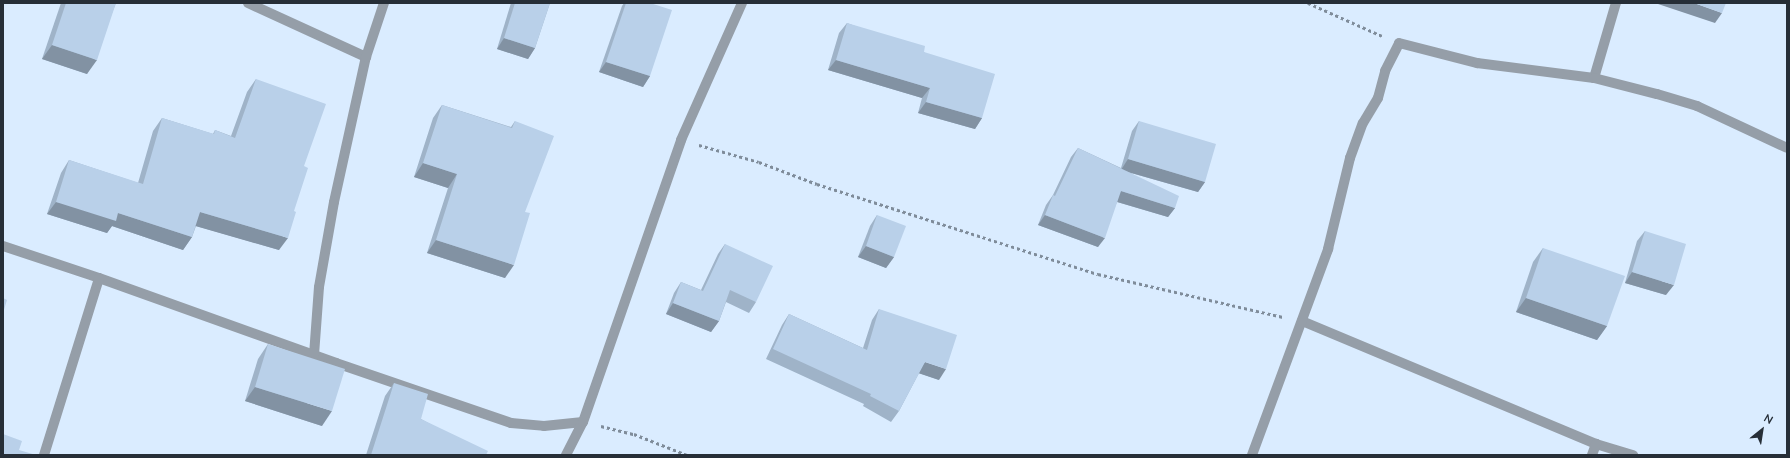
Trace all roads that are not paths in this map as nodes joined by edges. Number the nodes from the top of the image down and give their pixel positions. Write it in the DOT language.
graph roads {
  1 [pos="248,3"];
  2 [pos="384,3"];
  3 [pos="742,3"];
  4 [pos="1616,3"];
  5 [pos="366,58"];
  6 [pos="1594,78"];
  7 [pos="1787,148"];
  8 [pos="3,246"];
  9 [pos="99,278"];
  10 [pos="1302,321"];
  11 [pos="314,355"];
  12 [pos="583,422"];
  13 [pos="1596,444"];
  14 [pos="44,455"];
  15 [pos="566,455"];
  16 [pos="1252,455"];
  17 [pos="1592,455"];
  18 [pos="1633,455"];
  1 -- 5 [label="street"];
  2 -- 5 [label="street"];
  3 -- 12 [label="street"];
  4 -- 6 [label="street"];
  5 -- 11 [label="street"];
  6 -- 7 [label="street"];
  6 -- 10 [label="street"];
  8 -- 9 [label="street"];
  9 -- 11 [label="street"];
  9 -- 14 [label="street"];
  10 -- 13 [label="street"];
  10 -- 16 [label="street"];
  11 -- 12 [label="street"];
  12 -- 15 [label="street"];
  13 -- 17 [label="street"];
  13 -- 18 [label="street"];
}
